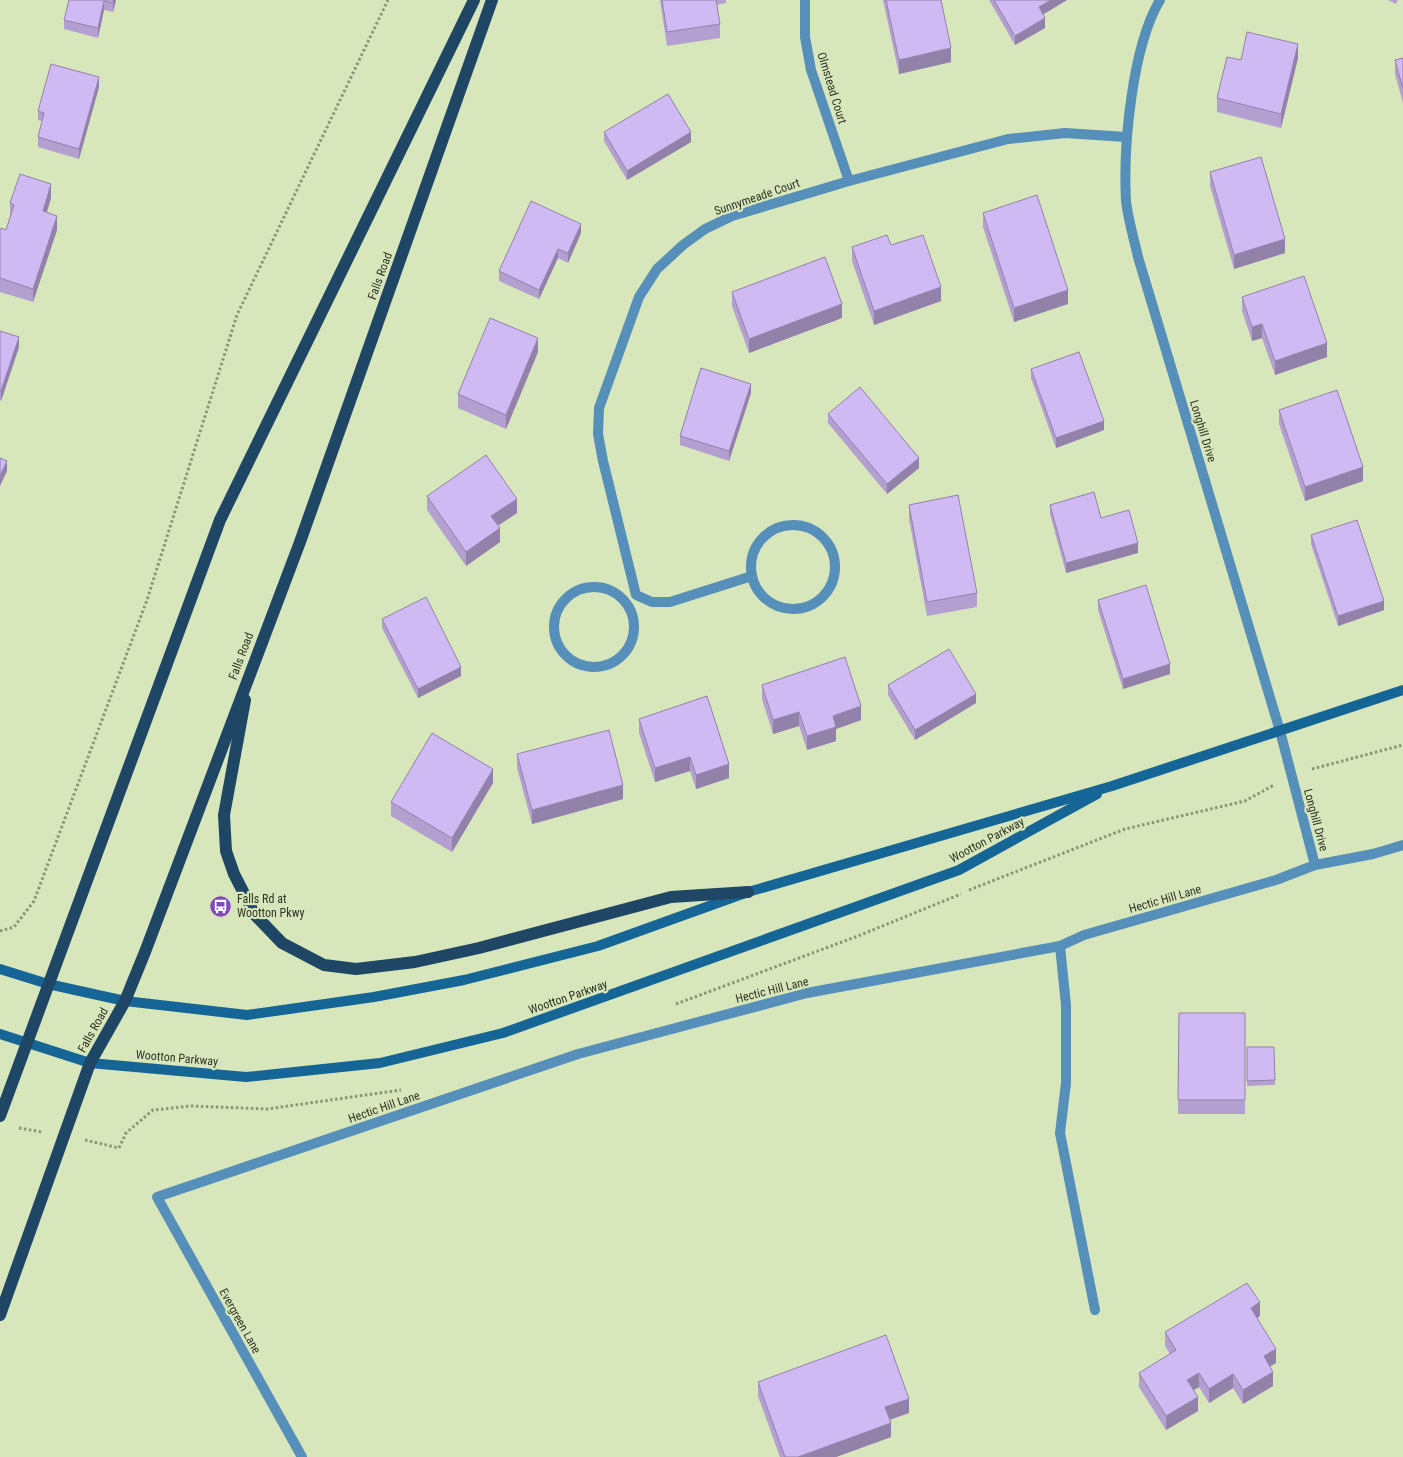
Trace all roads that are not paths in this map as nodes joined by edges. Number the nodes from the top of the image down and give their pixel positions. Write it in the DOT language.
graph roads {
  1 [pos="474,0"];
  2 [pos="492,0"];
  3 [pos="804,0"];
  4 [pos="1160,0"];
  5 [pos="1126,137"];
  6 [pos="850,180"];
  7 [pos="752,576"];
  8 [pos="636,595"];
  9 [pos="626,603"];
  10 [pos="254,659"];
  11 [pos="1403,690"];
  12 [pos="1280,730"];
  13 [pos="1112,786"];
  14 [pos="1403,845"];
  15 [pos="1315,865"];
  16 [pos="748,892"];
  17 [pos="1060,946"];
  18 [pos="0,969"];
  19 [pos="48,984"];
  20 [pos="125,1001"];
  21 [pos="0,1034"];
  22 [pos="27,1044"];
  23 [pos="90,1063"];
  24 [pos="0,1116"];
  25 [pos="157,1197"];
  26 [pos="1096,1310"];
  27 [pos="0,1315"];
  28 [pos="302,1457"];
  1 -- 19 [label="main road"];
  2 -- 10 [label="main road, Falls Road"];
  3 -- 6 [label="street, Olmstead Court"];
  4 -- 5 [label="street, Longhill Drive"];
  5 -- 6 [label="street, Sunnymeade Court"];
  5 -- 12 [label="street, Longhill Drive"];
  6 -- 8 [label="street, Sunnymeade Court"];
  7 -- 7 [label="street"];
  7 -- 8 [label="street"];
  8 -- 9 [label="street"];
  9 -- 9 [label="street"];
  10 -- 16 [label="main road"];
  10 -- 20 [label="main road, Falls Road"];
  11 -- 12 [label="main road, Wootton Parkway"];
  12 -- 13 [label="main road, Wootton Parkway"];
  12 -- 15 [label="street, Longhill Drive"];
  13 -- 16 [label="main road, Wootton Parkway"];
  13 -- 23 [label="main road, Wootton Parkway"];
  14 -- 15 [label="street, Hectic Hill Lane"];
  15 -- 17 [label="street, Hectic Hill Lane"];
  16 -- 20 [label="main road, Wootton Parkway"];
  17 -- 25 [label="street, Hectic Hill Lane"];
  17 -- 26 [label="street"];
  18 -- 19 [label="main road, Wootton Parkway"];
  19 -- 20 [label="main road, Wootton Parkway"];
  19 -- 22 [label="main road"];
  20 -- 23 [label="main road, Falls Road"];
  21 -- 22 [label="main road, Wootton Parkway"];
  22 -- 23 [label="main road, Wootton Parkway"];
  22 -- 24 [label="main road"];
  23 -- 27 [label="main road, Falls Road"];
  25 -- 28 [label="street, Evergreen Lane"];
}
